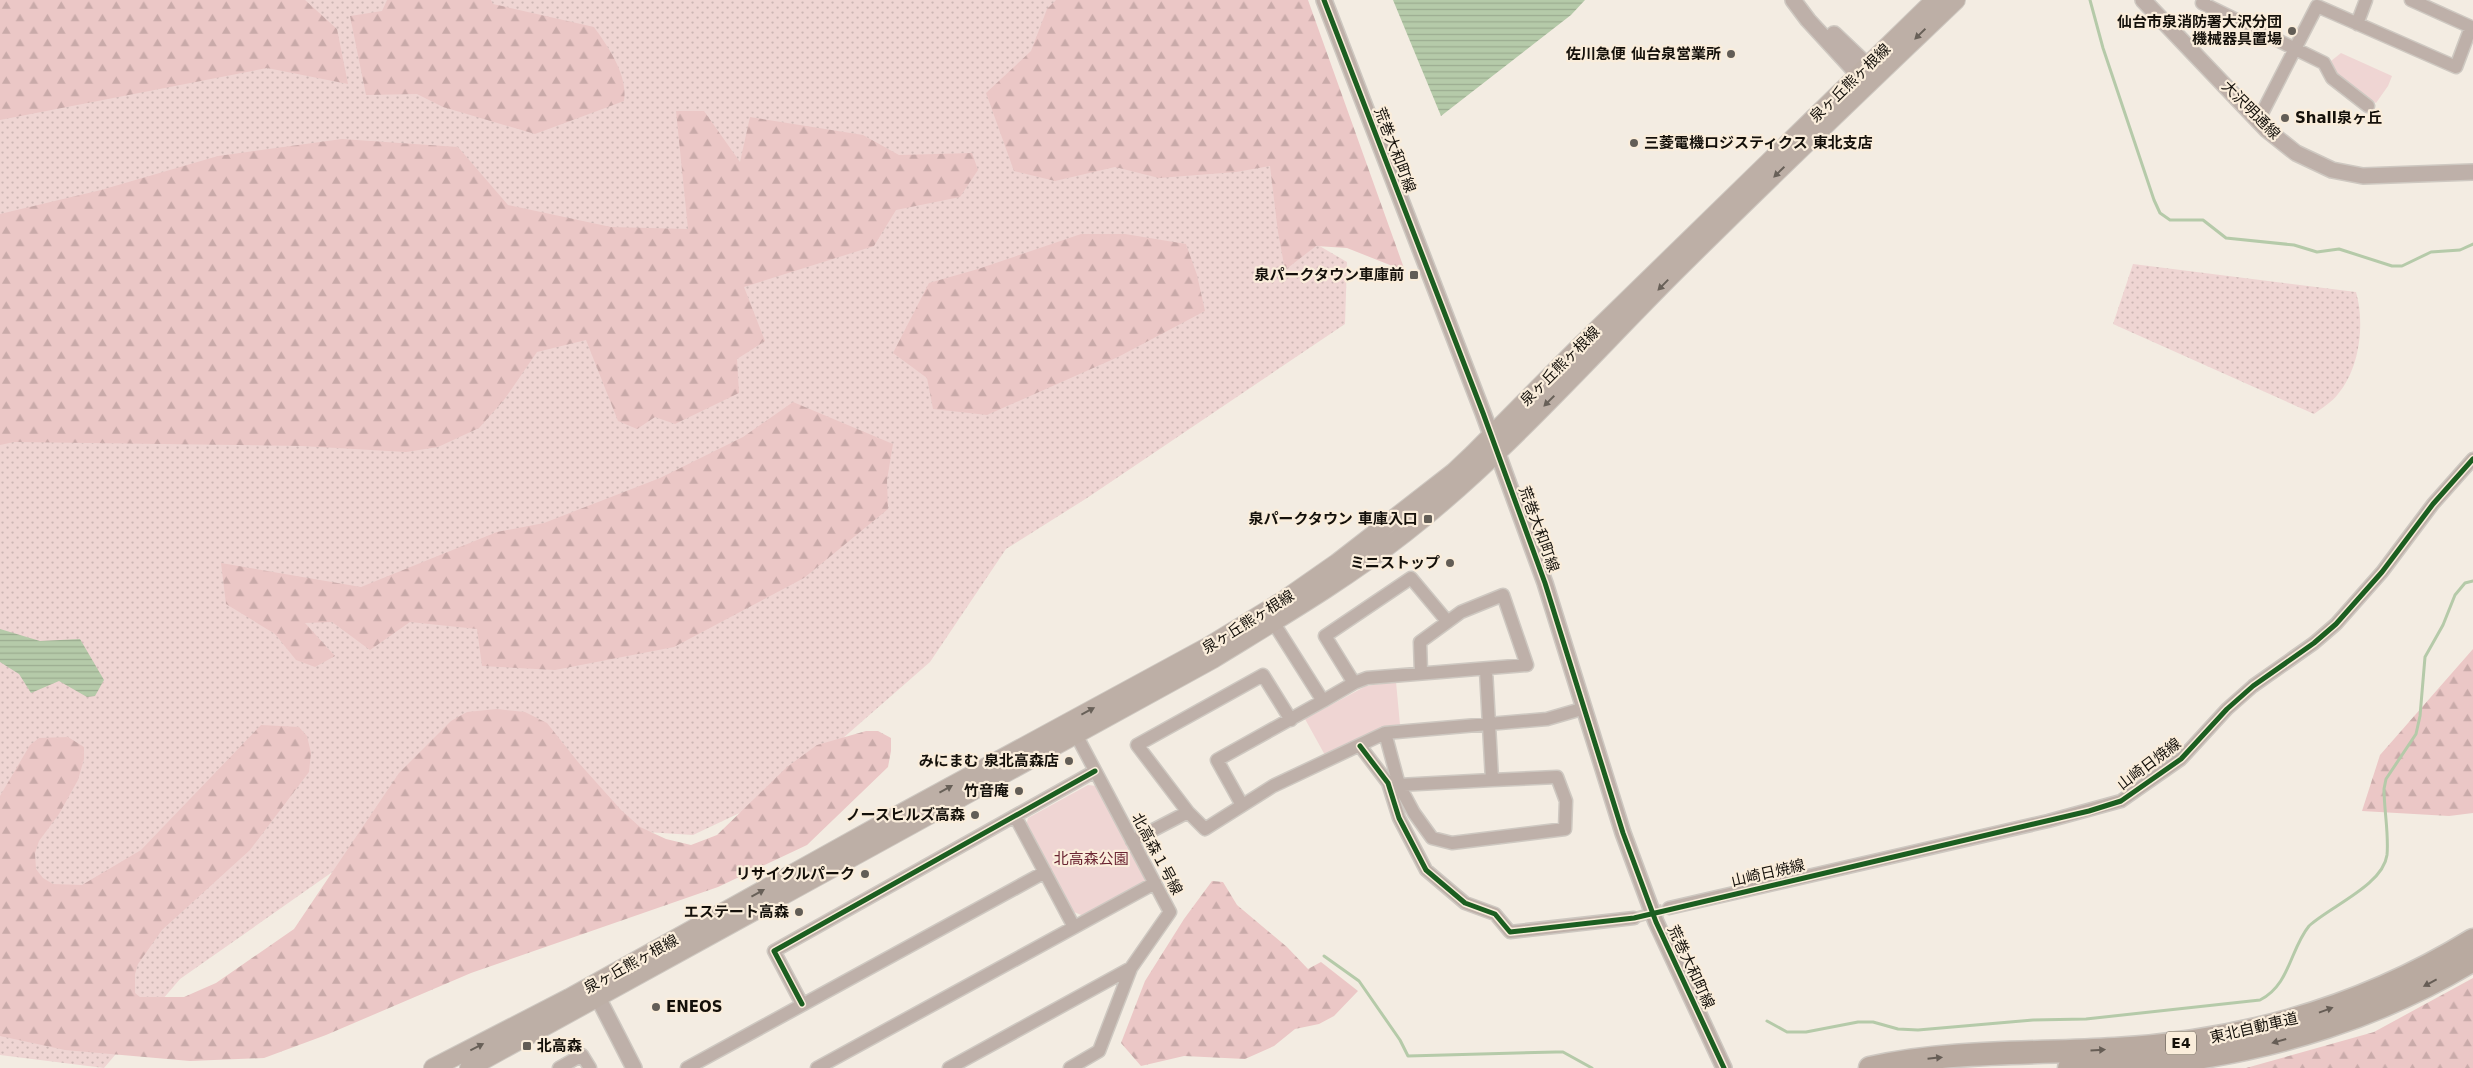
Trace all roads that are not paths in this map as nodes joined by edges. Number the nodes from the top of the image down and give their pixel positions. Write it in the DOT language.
graph roads {
  1 [pos="1324,0"];
  2 [pos="1792,0"];
  3 [pos="1805,0"];
  4 [pos="1935,0"];
  5 [pos="1956,0"];
  6 [pos="2143,0"];
  7 [pos="2204,0"];
  8 [pos="2366,0"];
  9 [pos="2411,0"];
  10 [pos="2357,24"];
  11 [pos="2295,50"];
  12 [pos="1868,76"];
  13 [pos="2368,106"];
  14 [pos="2258,119"];
  15 [pos="2473,172"];
  16 [pos="1495,443"];
  17 [pos="2473,460"];
  18 [pos="1447,621"];
  19 [pos="1274,622"];
  20 [pos="1486,670"];
  21 [pos="1421,673"];
  22 [pos="1354,683"];
  23 [pos="1323,701"];
  24 [pos="1585,708"];
  25 [pos="1291,720"];
  26 [pos="1489,725"];
  27 [pos="1073,728"];
  28 [pos="1385,733"];
  29 [pos="1360,746"];
  30 [pos="1095,771"];
  31 [pos="1492,780"];
  32 [pos="1399,785"];
  33 [pos="1242,804"];
  34 [pos="1188,812"];
  35 [pos="1015,816"];
  36 [pos="1132,841"];
  37 [pos="1045,872"];
  38 [pos="1155,883"];
  39 [pos="1669,908"];
  40 [pos="1634,918"];
  41 [pos="1074,928"];
  42 [pos="2473,940"];
  43 [pos="2473,960"];
  44 [pos="1131,968"];
  45 [pos="595,992"];
  46 [pos="802,1004"];
  47 [pos="689,1067"];
  48 [pos="433,1068"];
  49 [pos="469,1068"];
  50 [pos="559,1068"];
  51 [pos="590,1068"];
  52 [pos="634,1068"];
  53 [pos="817,1068"];
  54 [pos="948,1068"];
  55 [pos="1070,1068"];
  56 [pos="1724,1068"];
  57 [pos="1870,1068"];
  58 [pos="2069,1068"];
  1 -- 16 [label="street, 荒巻大和町線"];
  2 -- 12 [label="street"];
  3 -- 12 [label="street"];
  4 -- 12 [label="main road, 泉ヶ丘熊ヶ根線"];
  5 -- 12 [label="main road, 泉ヶ丘熊ヶ根線, one-way"];
  6 -- 14 [label="street, 大沢明通線"];
  7 -- 11 [label="street"];
  8 -- 10 [label="street"];
  9 -- 10 [label="street"];
  10 -- 11 [label="street"];
  11 -- 13 [label="street"];
  11 -- 14 [label="street"];
  12 -- 16 [label="main road, 泉ヶ丘熊ヶ根線"];
  14 -- 15 [label="street, 大沢明通線"];
  16 -- 19 [label="main road, 泉ヶ丘熊ヶ根線"];
  16 -- 24 [label="street, 荒巻大和町線"];
  27 -- 16 [label="main road, 泉ヶ丘熊ヶ根線, one-way"];
  17 -- 39 [label="street, 山崎日焼線"];
  18 -- 20 [label="street"];
  18 -- 21 [label="street"];
  18 -- 22 [label="street"];
  19 -- 23 [label="street"];
  19 -- 27 [label="main road, 泉ヶ丘熊ヶ根線"];
  20 -- 21 [label="street"];
  20 -- 26 [label="street"];
  21 -- 22 [label="street"];
  22 -- 23 [label="street"];
  23 -- 25 [label="street"];
  24 -- 26 [label="street"];
  24 -- 56 [label="street, 荒巻大和町線"];
  25 -- 33 [label="street"];
  25 -- 34 [label="street"];
  26 -- 28 [label="street"];
  26 -- 31 [label="street"];
  27 -- 30 [label="street, 北高森１号線"];
  27 -- 45 [label="main road, 泉ヶ丘熊ヶ根線"];
  28 -- 29 [label="street"];
  28 -- 32 [label="street"];
  29 -- 33 [label="street"];
  29 -- 40 [label="street"];
  30 -- 35 [label="street"];
  30 -- 36 [label="street, 北高森１号線"];
  31 -- 32 [label="street"];
  31 -- 32 [label="street"];
  33 -- 34 [label="street"];
  34 -- 36 [label="street"];
  35 -- 37 [label="street"];
  35 -- 46 [label="street"];
  36 -- 38 [label="street, 北高森１号線"];
  37 -- 41 [label="street"];
  37 -- 46 [label="street"];
  38 -- 41 [label="street"];
  38 -- 44 [label="street, 北高森１号線"];
  41 -- 53 [label="street"];
  57 -- 42 [label="highway, 東北自動車道 / E4, one-way"];
  43 -- 58 [label="highway, 東北自動車道 / E4, one-way"];
  44 -- 54 [label="street"];
  44 -- 55 [label="street, 北高森１号線"];
  48 -- 45 [label="main road, 泉ヶ丘熊ヶ根線, one-way"];
  45 -- 49 [label="main road, 泉ヶ丘熊ヶ根線"];
  45 -- 52 [label="street"];
  46 -- 47 [label="street"];
  50 -- 51 [label="street"];
}
